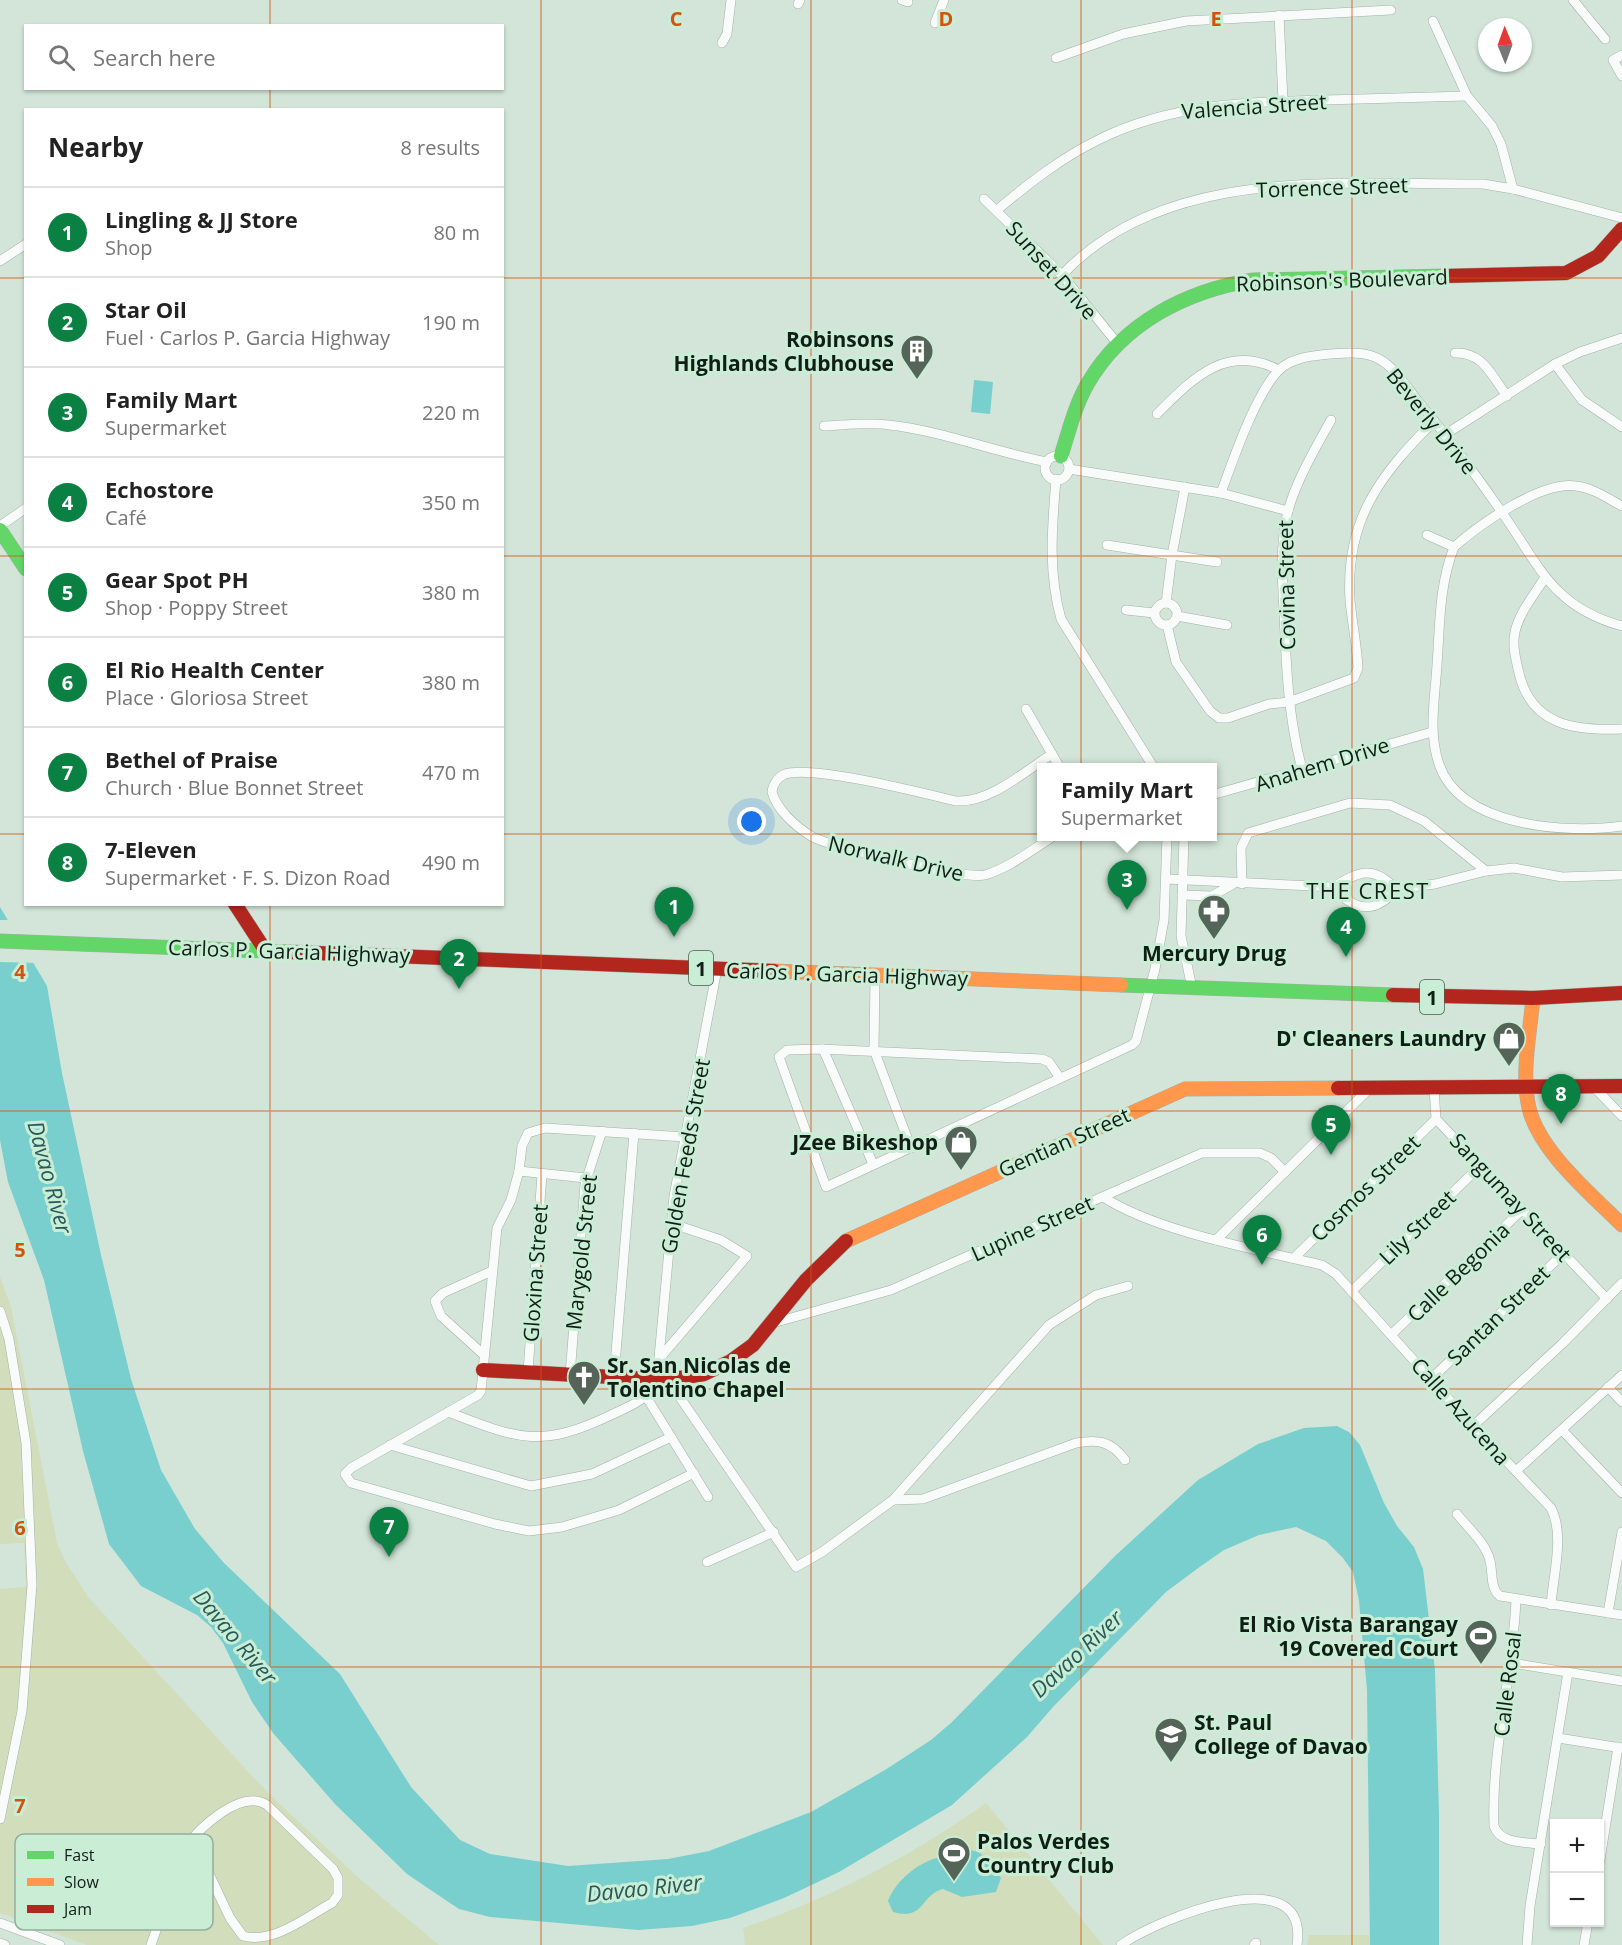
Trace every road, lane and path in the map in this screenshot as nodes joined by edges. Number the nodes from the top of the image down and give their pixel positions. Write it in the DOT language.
graph roads {
  1 [pos="731,0"];
  2 [pos="944,0"];
  3 [pos="1574,0"];
  4 [pos="1391,10"];
  5 [pos="1279,15"];
  6 [pos="1433,21"];
  7 [pos="935,23"];
  8 [pos="1605,39"];
  9 [pos="722,43"];
  10 [pos="1617,57"];
  11 [pos="1056,58"];
  12 [pos="1622,76"];
  13 [pos="1467,96"];
  14 [pos="1282,101"];
  15 [pos="1513,189"];
  16 [pos="984,199"];
  17 [pos="997,210"];
  18 [pos="1622,218"];
  19 [pos="1622,229"];
  20 [pos="24,245"];
  21 [pos="0,261"];
  22 [pos="1062,275"];
  23 [pos="1622,338"];
  24 [pos="1117,343"];
  25 [pos="1455,353"];
  26 [pos="1555,364"];
  27 [pos="1280,370"];
  28 [pos="1507,396"];
  29 [pos="1157,414"];
  30 [pos="1331,420"];
  31 [pos="1434,421"];
  32 [pos="824,426"];
  33 [pos="1622,427"];
  34 [pos="1446,434"];
  35 [pos="1061,456"];
  36 [pos="1047,462"];
  37 [pos="1069,469"];
  38 [pos="1056,479"];
  39 [pos="1185,487"];
  40 [pos="1221,493"];
  41 [pos="1622,507"];
  42 [pos="24,510"];
  43 [pos="1288,511"];
  44 [pos="1503,513"];
  45 [pos="0,528"];
  46 [pos="1427,535"];
  47 [pos="1107,545"];
  48 [pos="1454,548"];
  49 [pos="1172,555"];
  50 [pos="1217,562"];
  51 [pos="24,566"];
  52 [pos="1544,579"];
  53 [pos="1166,603"];
  54 [pos="1126,610"];
  55 [pos="1154,613"];
  56 [pos="1177,616"];
  57 [pos="1167,625"];
  58 [pos="1227,626"];
  59 [pos="1622,626"];
  60 [pos="1289,702"];
  61 [pos="1026,709"];
  62 [pos="1622,729"];
  63 [pos="1432,732"];
  64 [pos="1053,754"];
  65 [pos="1039,763"];
  66 [pos="1058,763"];
  67 [pos="1151,763"];
  68 [pos="1037,764"];
  69 [pos="1302,769"];
  70 [pos="1217,794"];
  71 [pos="1622,826"];
  72 [pos="1047,841"];
  73 [pos="1167,841"];
  74 [pos="1184,841"];
  75 [pos="1486,871"];
  76 [pos="1622,876"];
  77 [pos="1166,879"];
  78 [pos="1182,880"];
  79 [pos="1238,884"];
  80 [pos="1333,887"];
  81 [pos="1395,889"];
  82 [pos="1182,895"];
  83 [pos="236,906"];
  84 [pos="1164,920"];
  85 [pos="1181,920"];
  86 [pos="0,941"];
  87 [pos="265,950"];
  88 [pos="717,969"];
  89 [pos="875,976"];
  90 [pos="1150,987"];
  91 [pos="1192,988"];
  92 [pos="1622,993"];
  93 [pos="1533,998"];
  94 [pos="823,1049"];
  95 [pos="874,1050"];
  96 [pos="1060,1078"];
  97 [pos="1622,1086"];
  98 [pos="1371,1087"];
  99 [pos="1527,1087"];
  100 [pos="1594,1087"];
  101 [pos="1434,1088"];
  102 [pos="1622,1116"];
  103 [pos="1437,1119"];
  104 [pos="602,1131"];
  105 [pos="634,1133"];
  106 [pos="686,1137"];
  107 [pos="911,1148"];
  108 [pos="873,1164"];
  109 [pos="1481,1165"];
  110 [pos="519,1171"];
  111 [pos="1285,1172"];
  112 [pos="542,1174"];
  113 [pos="586,1178"];
  114 [pos="1103,1197"];
  115 [pos="1523,1209"];
  116 [pos="670,1223"];
  117 [pos="1622,1225"];
  118 [pos="1216,1240"];
  119 [pos="1564,1252"];
  120 [pos="1294,1258"];
  121 [pos="492,1271"];
  122 [pos="1622,1283"];
  123 [pos="1128,1286"];
  124 [pos="1353,1290"];
  125 [pos="1607,1299"];
  126 [pos="0,1311"];
  127 [pos="773,1323"];
  128 [pos="1392,1334"];
  129 [pos="484,1355"];
  130 [pos="659,1359"];
  131 [pos="483,1370"];
  132 [pos="528,1372"];
  133 [pos="570,1374"];
  134 [pos="1622,1375"];
  135 [pos="614,1377"];
  136 [pos="1432,1378"];
  137 [pos="662,1380"];
  138 [pos="1608,1387"];
  139 [pos="647,1398"];
  140 [pos="1622,1402"];
  141 [pos="448,1412"];
  142 [pos="1473,1426"];
  143 [pos="1562,1430"];
  144 [pos="671,1437"];
  145 [pos="390,1445"];
  146 [pos="1125,1460"];
  147 [pos="1516,1471"];
  148 [pos="694,1473"];
  149 [pos="1622,1493"];
  150 [pos="708,1497"];
  151 [pos="893,1500"];
  152 [pos="1457,1514"];
  153 [pos="774,1532"];
  154 [pos="1622,1532"];
  155 [pos="707,1562"];
  156 [pos="1516,1600"];
  157 [pos="1551,1605"];
  158 [pos="1608,1613"];
  159 [pos="1622,1615"];
  160 [pos="1512,1664"];
  161 [pos="1568,1672"];
  162 [pos="1622,1681"];
  163 [pos="1558,1738"];
  164 [pos="1620,1747"];
  165 [pos="0,1819"];
  166 [pos="1604,1833"];
  167 [pos="197,1834"];
  168 [pos="1541,1844"];
  169 [pos="213,1882"];
  170 [pos="0,1923"];
  171 [pos="1587,1927"];
  172 [pos="15,1928"];
  173 [pos="19,1930"];
  174 [pos="156,1930"];
  175 [pos="0,1943"];
  176 [pos="5,1945"];
  177 [pos="60,1945"];
  178 [pos="151,1945"];
  179 [pos="1121,1945"];
  180 [pos="1297,1945"];
  181 [pos="1527,1945"];
  182 [pos="1584,1945"];
  1 -- 9 [label="street"];
  2 -- 7 [label="street"];
  3 -- 8 [label="street"];
  4 -- 5 [label="street"];
  5 -- 11 [label="street"];
  5 -- 14 [label="street"];
  6 -- 13 [label="street"];
  10 -- 12 [label="street"];
  13 -- 14 [label="street, Valencia Street"];
  13 -- 15 [label="street"];
  14 -- 17 [label="street, Valencia Street"];
  15 -- 18 [label="street, Torrence Street"];
  15 -- 22 [label="street, Torrence Street"];
  16 -- 17 [label="street, Sunset Drive"];
  17 -- 22 [label="street, Sunset Drive"];
  19 -- 24 [label="main road, Robinson's Boulevard"];
  20 -- 21 [label="street"];
  22 -- 24 [label="street, Sunset Drive"];
  23 -- 26 [label="street"];
  24 -- 35 [label="main road, Robinson's Boulevard"];
  25 -- 28 [label="street"];
  26 -- 28 [label="street"];
  26 -- 33 [label="street"];
  27 -- 29 [label="street"];
  27 -- 31 [label="street, Beverly Drive"];
  27 -- 40 [label="street"];
  28 -- 34 [label="street"];
  30 -- 43 [label="street"];
  31 -- 34 [label="street, Beverly Drive"];
  31 -- 60 [label="street"];
  32 -- 36 [label="street"];
  34 -- 44 [label="street, Beverly Drive"];
  35 -- 36 [label="street"];
  35 -- 37 [label="street"];
  36 -- 38 [label="street"];
  37 -- 38 [label="street"];
  37 -- 39 [label="street, Covina Street"];
  38 -- 67 [label="street"];
  39 -- 40 [label="street, Covina Street"];
  39 -- 49 [label="street"];
  40 -- 43 [label="street, Covina Street"];
  41 -- 44 [label="street"];
  42 -- 45 [label="street"];
  43 -- 60 [label="street, Covina Street"];
  44 -- 48 [label="street"];
  44 -- 52 [label="street, Beverly Drive"];
  45 -- 51 [label="main road"];
  46 -- 48 [label="street"];
  47 -- 49 [label="street"];
  48 -- 63 [label="street"];
  49 -- 50 [label="street"];
  49 -- 53 [label="street"];
  52 -- 59 [label="street, Beverly Drive"];
  52 -- 62 [label="street"];
  53 -- 55 [label="street"];
  53 -- 56 [label="street"];
  54 -- 55 [label="street"];
  55 -- 57 [label="street"];
  56 -- 57 [label="street"];
  56 -- 58 [label="street"];
  57 -- 60 [label="street"];
  60 -- 69 [label="street, Covina Street"];
  61 -- 64 [label="street"];
  63 -- 69 [label="street, Anahem Drive"];
  63 -- 71 [label="street"];
  64 -- 65 [label="street, Norwalk Drive"];
  64 -- 66 [label="street"];
  68 -- 72 [label="street, Norwalk Drive"];
  69 -- 70 [label="street, Anahem Drive"];
  73 -- 77 [label="street"];
  74 -- 78 [label="street"];
  75 -- 76 [label="street"];
  75 -- 79 [label="street"];
  75 -- 81 [label="street"];
  77 -- 78 [label="street"];
  77 -- 84 [label="street"];
  78 -- 79 [label="street"];
  78 -- 82 [label="street"];
  79 -- 80 [label="street"];
  79 -- 82 [label="street"];
  80 -- 81 [label="street"];
  80 -- 81 [label="street"];
  82 -- 85 [label="street"];
  83 -- 87 [label="main road"];
  84 -- 85 [label="street"];
  84 -- 90 [label="street"];
  85 -- 91 [label="street"];
  86 -- 87 [label="main road, Carlos P. Garcia Highway / 1"];
  87 -- 88 [label="main road, Carlos P. Garcia Highway / 1"];
  88 -- 89 [label="main road, Carlos P. Garcia Highway / 1"];
  88 -- 106 [label="street, Golden Feeds Street"];
  89 -- 90 [label="main road, Carlos P. Garcia Highway / 1"];
  89 -- 95 [label="street"];
  90 -- 91 [label="main road, Carlos P. Garcia Highway / 1"];
  90 -- 96 [label="street"];
  91 -- 93 [label="main road, Carlos P. Garcia Highway / 1"];
  92 -- 93 [label="main road, Carlos P. Garcia Highway / 1"];
  93 -- 99 [label="main road"];
  94 -- 95 [label="street"];
  94 -- 108 [label="street"];
  94 -- 108 [label="street"];
  95 -- 96 [label="street"];
  95 -- 107 [label="street"];
  96 -- 107 [label="street"];
  97 -- 100 [label="main road, Gentian Street"];
  98 -- 101 [label="main road, Gentian Street"];
  98 -- 111 [label="street"];
  98 -- 127 [label="main road, Gentian Street"];
  99 -- 100 [label="main road, Gentian Street"];
  99 -- 101 [label="main road, Gentian Street"];
  99 -- 117 [label="main road"];
  100 -- 102 [label="street"];
  101 -- 103 [label="street, Sangumay Street"];
  103 -- 109 [label="street, Sangumay Street"];
  103 -- 120 [label="street, Cosmos Street"];
  104 -- 105 [label="street"];
  104 -- 110 [label="street"];
  104 -- 113 [label="street, Marygold Street"];
  105 -- 106 [label="street"];
  105 -- 135 [label="street"];
  106 -- 116 [label="street, Golden Feeds Street"];
  107 -- 108 [label="street"];
  109 -- 115 [label="street, Sangumay Street"];
  109 -- 124 [label="street, Lily Street"];
  110 -- 112 [label="street"];
  110 -- 121 [label="street"];
  111 -- 114 [label="street, Lupine Street"];
  111 -- 118 [label="street"];
  112 -- 113 [label="street"];
  112 -- 132 [label="street, Gloxina Street"];
  113 -- 133 [label="street, Marygold Street"];
  114 -- 118 [label="street, Calle Azucena"];
  114 -- 127 [label="street, Lupine Street"];
  115 -- 119 [label="street, Sangumay Street"];
  115 -- 128 [label="street, Calle Begonia"];
  116 -- 130 [label="street, Golden Feeds Street"];
  116 -- 130 [label="street"];
  118 -- 120 [label="street, Calle Azucena"];
  119 -- 125 [label="street, Sangumay Street"];
  119 -- 136 [label="street, Santan Street"];
  120 -- 124 [label="street, Calle Azucena"];
  121 -- 129 [label="street"];
  121 -- 129 [label="street"];
  122 -- 125 [label="street"];
  123 -- 151 [label="street"];
  124 -- 128 [label="street, Calle Azucena"];
  125 -- 142 [label="street"];
  126 -- 165 [label="street"];
  127 -- 137 [label="main road, Gentian Street"];
  128 -- 136 [label="street, Calle Azucena"];
  129 -- 131 [label="street"];
  130 -- 137 [label="street, Golden Feeds Street"];
  131 -- 132 [label="main road, Gentian Street"];
  131 -- 141 [label="street"];
  132 -- 133 [label="main road, Gentian Street"];
  133 -- 135 [label="main road, Gentian Street"];
  134 -- 138 [label="street"];
  135 -- 137 [label="main road, Gentian Street"];
  136 -- 142 [label="street, Calle Azucena"];
  137 -- 139 [label="street"];
  137 -- 153 [label="street"];
  138 -- 140 [label="street"];
  138 -- 143 [label="street"];
  139 -- 141 [label="street"];
  139 -- 144 [label="street"];
  141 -- 145 [label="street"];
  142 -- 147 [label="street, Calle Azucena"];
  143 -- 147 [label="street"];
  143 -- 149 [label="street"];
  144 -- 145 [label="street"];
  144 -- 148 [label="street"];
  145 -- 148 [label="street"];
  146 -- 151 [label="street"];
  147 -- 157 [label="street, Calle Azucena"];
  148 -- 150 [label="street"];
  151 -- 153 [label="street"];
  152 -- 156 [label="street"];
  153 -- 155 [label="street"];
  154 -- 158 [label="street"];
  156 -- 157 [label="street"];
  156 -- 160 [label="street, Calle Rosal"];
  157 -- 158 [label="street"];
  158 -- 159 [label="street"];
  160 -- 161 [label="street"];
  160 -- 168 [label="street, Calle Rosal"];
  161 -- 162 [label="street"];
  161 -- 163 [label="street"];
  163 -- 164 [label="street"];
  163 -- 168 [label="street"];
  164 -- 166 [label="street"];
  167 -- 169 [label="street"];
  168 -- 181 [label="street"];
  170 -- 172 [label="street"];
  171 -- 182 [label="street"];
  173 -- 177 [label="street"];
  174 -- 178 [label="street"];
  175 -- 176 [label="street"];
  179 -- 180 [label="street"];
}
